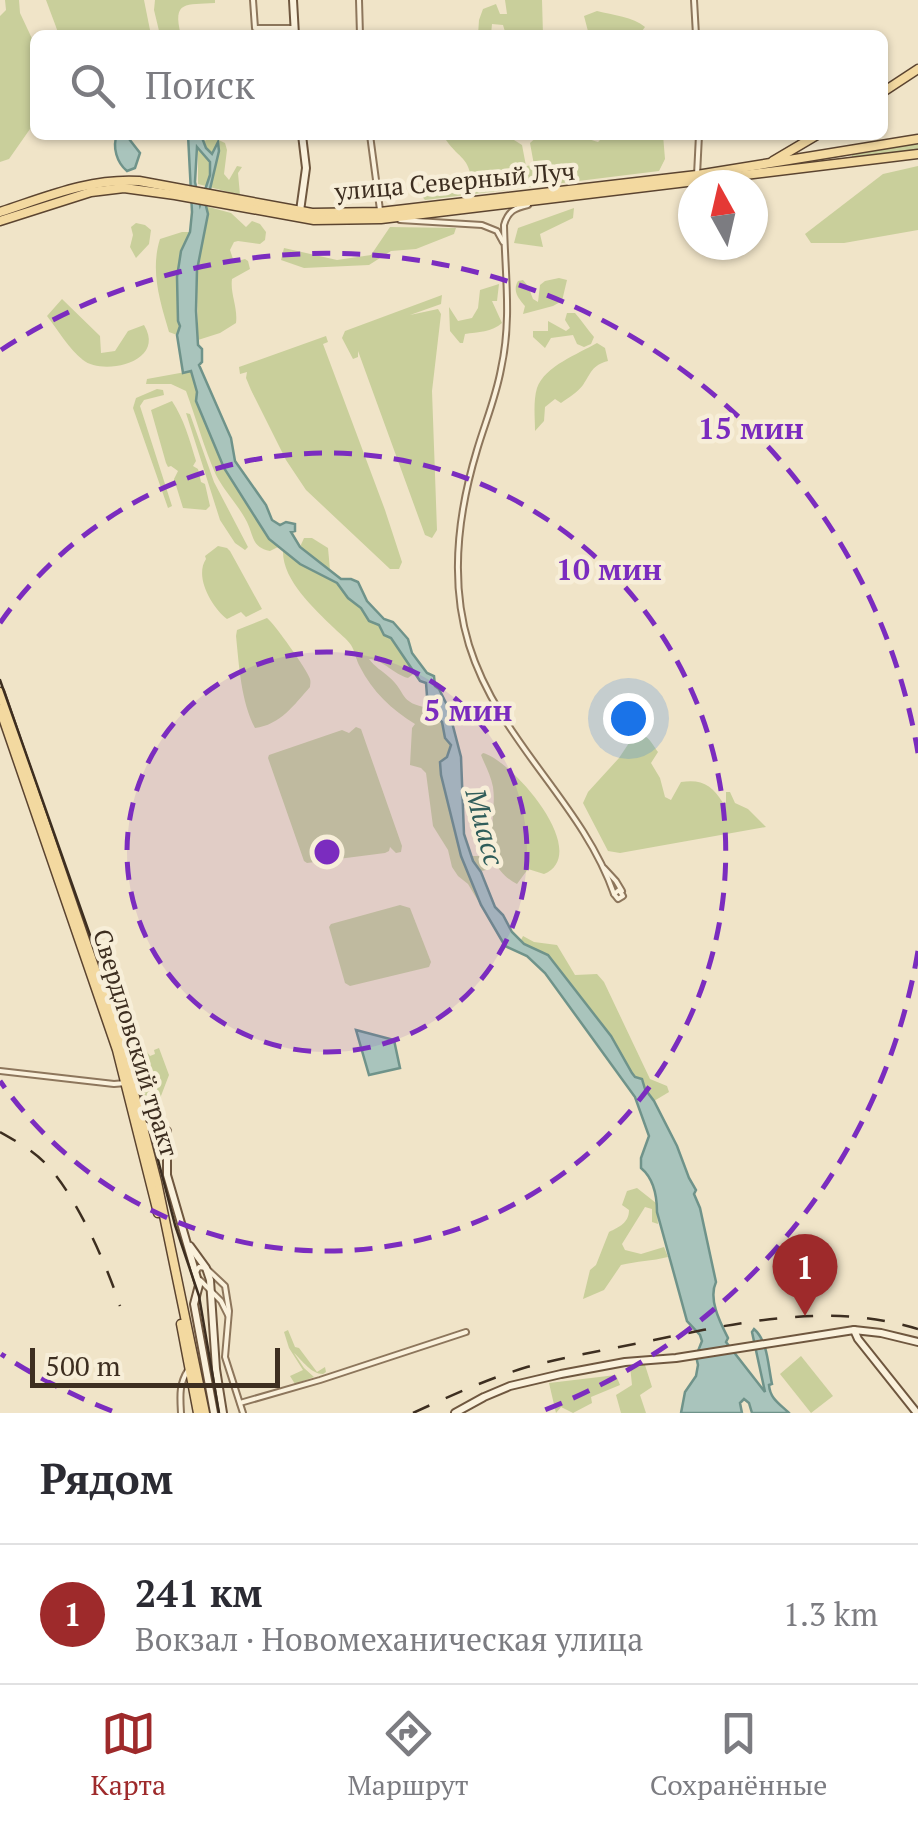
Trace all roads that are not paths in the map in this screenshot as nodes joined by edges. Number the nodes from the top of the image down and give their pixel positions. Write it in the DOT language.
graph roads {
  1 [pos="252,0"];
  2 [pos="294,0"];
  3 [pos="359,0"];
  4 [pos="694,0"];
  5 [pos="276,30"];
  6 [pos="295,30"];
  7 [pos="360,30"];
  8 [pos="696,30"];
  9 [pos="918,69"];
  10 [pos="888,89"];
  11 [pos="918,139"];
  12 [pos="303,140"];
  13 [pos="371,140"];
  14 [pos="699,140"];
  15 [pos="808,140"];
  16 [pos="850,150"];
  17 [pos="918,154"];
  18 [pos="851,162"];
  19 [pos="766,165"];
  20 [pos="697,170"];
  21 [pos="735,170"];
  22 [pos="678,178"];
  23 [pos="223,200"];
  24 [pos="547,200"];
  25 [pos="24,209"];
  26 [pos="300,211"];
  27 [pos="0,212"];
  28 [pos="380,216"];
  29 [pos="0,221"];
  30 [pos="504,244"];
  31 [pos="0,692"];
  32 [pos="0,709"];
  33 [pos="604,868"];
  34 [pos="0,1071"];
  35 [pos="129,1082"];
  36 [pos="147,1126"];
  37 [pos="183,1233"];
  38 [pos="206,1268"];
  39 [pos="197,1276"];
  40 [pos="226,1291"];
  41 [pos="213,1294"];
  42 [pos="228,1315"];
  43 [pos="227,1329"];
  44 [pos="854,1330"];
  45 [pos="214,1332"];
  46 [pos="466,1332"];
  47 [pos="918,1342"];
  48 [pos="189,1367"];
  49 [pos="240,1403"];
  50 [pos="213,1411"];
  51 [pos="181,1413"];
  52 [pos="243,1413"];
  53 [pos="454,1413"];
  54 [pos="917,1413"];
  1 -- 5 [label="street"];
  2 -- 6 [label="main road"];
  3 -- 7 [label="street"];
  4 -- 8 [label="street"];
  9 -- 10 [label="main road"];
  11 -- 16 [label="main road, улица Северный Луч"];
  12 -- 26 [label="main road"];
  13 -- 28 [label="street"];
  14 -- 20 [label="street"];
  15 -- 19 [label="main road"];
  16 -- 18 [label="main road"];
  16 -- 19 [label="main road, улица Северный Луч"];
  17 -- 18 [label="main road, улица Северный Луч"];
  18 -- 24 [label="main road, улица Северный Луч"];
  19 -- 21 [label="main road, улица Северный Луч"];
  22 -- 28 [label="main road, улица Северный Луч"];
  23 -- 25 [label="main road, улица Северный Луч"];
  23 -- 26 [label="main road, улица Северный Луч"];
  23 -- 28 [label="main road, улица Северный Луч"];
  24 -- 28 [label="main road, улица Северный Луч"];
  24 -- 30 [label="street"];
  25 -- 27 [label="main road, улица Северный Луч"];
  25 -- 29 [label="main road, улица Северный Луч"];
  26 -- 28 [label="main road, улица Северный Луч"];
  28 -- 30 [label="street"];
  30 -- 33 [label="street"];
  31 -- 35 [label="main road, Свердловский тракт"];
  32 -- 35 [label="main road, Свердловский тракт"];
  33 -- 33 [label="street"];
  34 -- 35 [label="street"];
  35 -- 36 [label="main road, Свердловский тракт"];
  35 -- 48 [label="main road, Свердловский тракт"];
  36 -- 37 [label="main road"];
  36 -- 50 [label="main road, Свердловский тракт"];
  37 -- 38 [label="main road"];
  37 -- 39 [label="main road"];
  38 -- 39 [label="street"];
  38 -- 40 [label="street"];
  38 -- 41 [label="main road"];
  39 -- 41 [label="street"];
  39 -- 50 [label="main road"];
  40 -- 41 [label="street"];
  40 -- 42 [label="street"];
  41 -- 42 [label="street"];
  41 -- 45 [label="main road"];
  42 -- 43 [label="street"];
  43 -- 45 [label="street"];
  43 -- 49 [label="street"];
  44 -- 47 [label="main road"];
  44 -- 53 [label="main road"];
  44 -- 54 [label="main road"];
  45 -- 50 [label="main road"];
  46 -- 49 [label="street"];
  48 -- 50 [label="main road, Свердловский тракт"];
  48 -- 51 [label="street"];
  49 -- 52 [label="street"];
}
